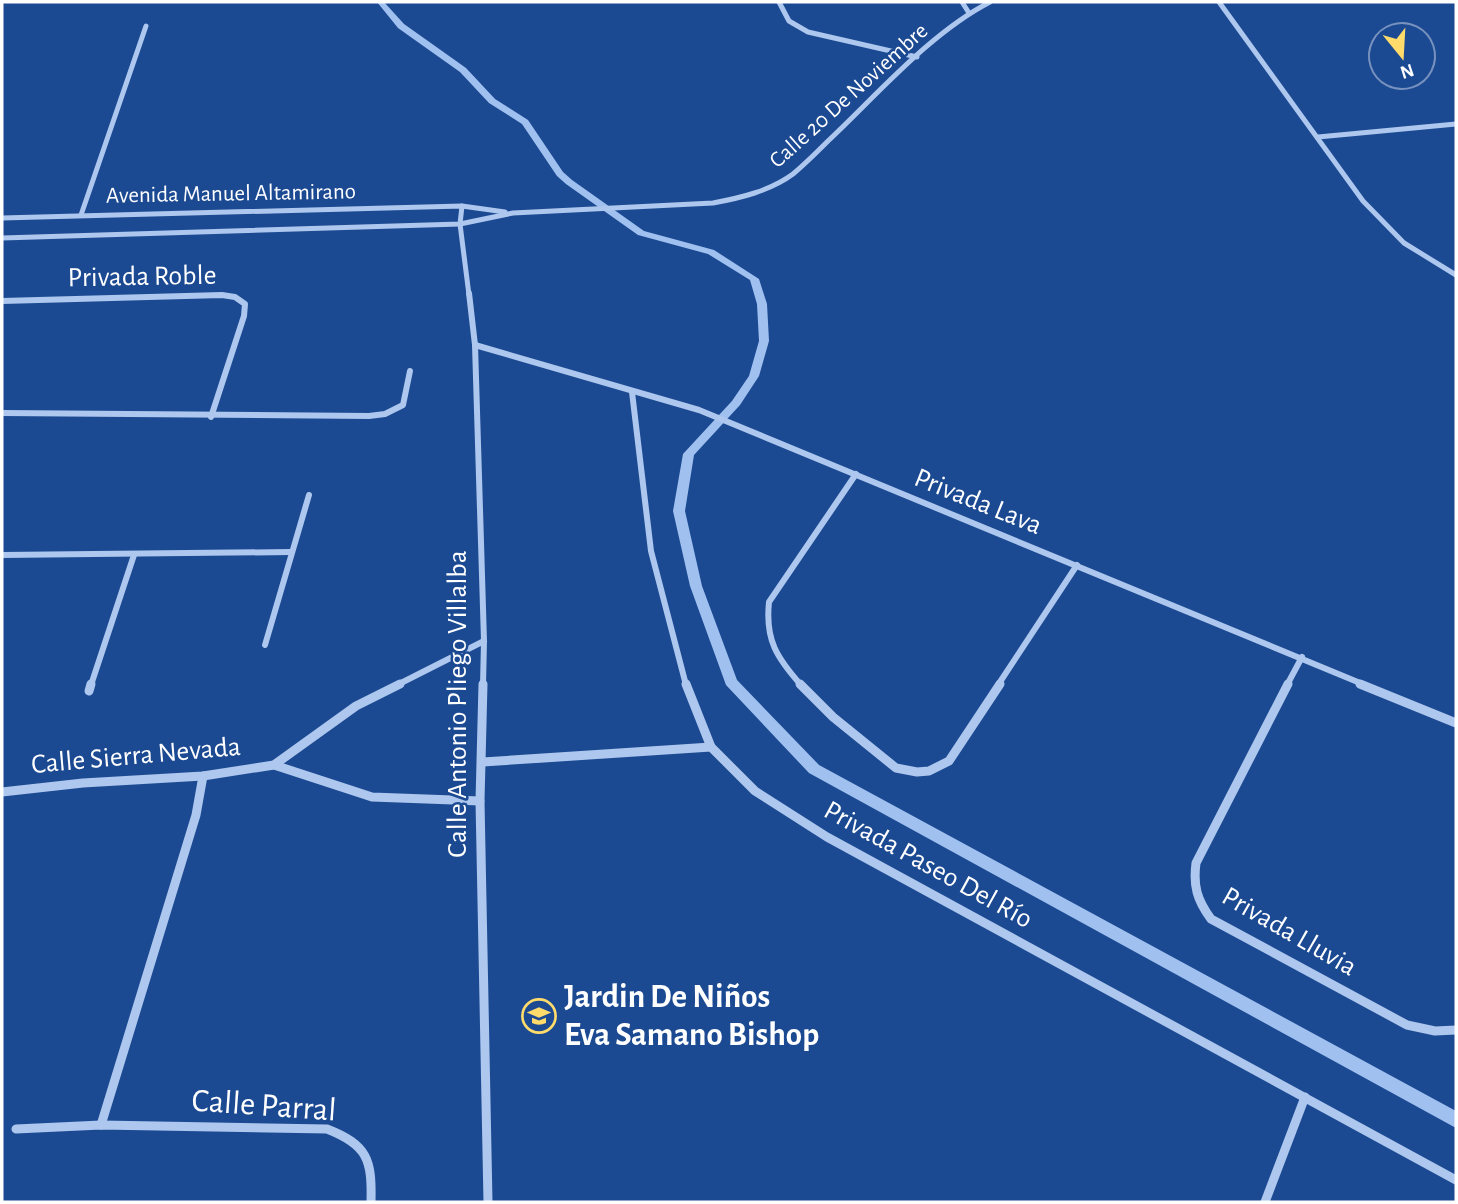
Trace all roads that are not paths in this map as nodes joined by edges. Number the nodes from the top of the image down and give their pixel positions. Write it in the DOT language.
graph roads {
  1 [pos="779,2"];
  2 [pos="962,2"];
  3 [pos="990,2"];
  4 [pos="1219,2"];
  5 [pos="969,13"];
  6 [pos="146,26"];
  7 [pos="917,57"];
  8 [pos="1456,124"];
  9 [pos="1318,137"];
  10 [pos="462,206"];
  11 [pos="513,213"];
  12 [pos="81,215"];
  13 [pos="2,218"];
  14 [pos="460,224"];
  15 [pos="2,238"];
  16 [pos="1456,275"];
  17 [pos="3,303"];
  18 [pos="475,345"];
  19 [pos="410,372"];
  20 [pos="632,392"];
  21 [pos="2,413"];
  22 [pos="211,417"];
  23 [pos="856,474"];
  24 [pos="309,495"];
  25 [pos="291,552"];
  26 [pos="2,555"];
  27 [pos="134,555"];
  28 [pos="1077,565"];
  29 [pos="484,641"];
  30 [pos="265,645"];
  31 [pos="1302,657"];
  32 [pos="89,691"];
  33 [pos="1456,723"];
  34 [pos="711,747"];
  35 [pos="482,762"];
  36 [pos="274,765"];
  37 [pos="203,776"];
  38 [pos="2,792"];
  39 [pos="480,801"];
  40 [pos="1456,1030"];
  41 [pos="1305,1097"];
  42 [pos="101,1125"];
  43 [pos="16,1129"];
  44 [pos="1456,1180"];
  45 [pos="371,1202"];
  46 [pos="488,1202"];
  47 [pos="1265,1202"];
  1 -- 7 [label="street"];
  2 -- 5 [label="street"];
  3 -- 5 [label="street, Calle 20 De Noviembre"];
  4 -- 9 [label="street"];
  5 -- 7 [label="street, Calle 20 De Noviembre"];
  6 -- 12 [label="street"];
  7 -- 11 [label="street, Calle 20 De Noviembre"];
  8 -- 9 [label="street"];
  9 -- 16 [label="street"];
  10 -- 11 [label="street, Calle 20 De Noviembre"];
  10 -- 12 [label="street, Avenida Manuel Altamirano"];
  10 -- 14 [label="street, Calle Antonio Pliego Villalba"];
  11 -- 14 [label="street, Calle 20 De Noviembre"];
  12 -- 13 [label="street, Avenida Manuel Altamirano"];
  14 -- 15 [label="street, Avenida Manuel Altamirano"];
  14 -- 18 [label="street, Calle Antonio Pliego Villalba"];
  17 -- 22 [label="street, Privada Roble"];
  18 -- 20 [label="street, Privada Lava"];
  18 -- 29 [label="street, Calle Antonio Pliego Villalba"];
  19 -- 22 [label="street"];
  20 -- 23 [label="street, Privada Lava"];
  20 -- 34 [label="street, Privada Paseo Del Río"];
  21 -- 22 [label="street"];
  23 -- 28 [label="street, Privada Lava"];
  23 -- 28 [label="street"];
  24 -- 25 [label="street"];
  25 -- 27 [label="street"];
  25 -- 30 [label="street"];
  26 -- 27 [label="street"];
  27 -- 32 [label="street"];
  28 -- 31 [label="street, Privada Lava"];
  29 -- 35 [label="street, Calle Antonio Pliego Villalba"];
  29 -- 36 [label="street, Calle Sierra Nevada"];
  31 -- 33 [label="street, Privada Lava"];
  31 -- 40 [label="street, Privada Lluvia"];
  34 -- 35 [label="street"];
  34 -- 41 [label="street, Privada Paseo Del Río"];
  35 -- 39 [label="street, Calle Antonio Pliego Villalba"];
  36 -- 37 [label="street, Calle Sierra Nevada"];
  36 -- 39 [label="street, Calle Sierra Nevada"];
  37 -- 38 [label="street, Calle Sierra Nevada"];
  37 -- 42 [label="street"];
  39 -- 46 [label="street, Calle Antonio Pliego Villalba"];
  41 -- 44 [label="street, Privada Paseo Del Río"];
  41 -- 47 [label="street"];
  42 -- 43 [label="street"];
  42 -- 45 [label="street, Calle Parral"];
}
